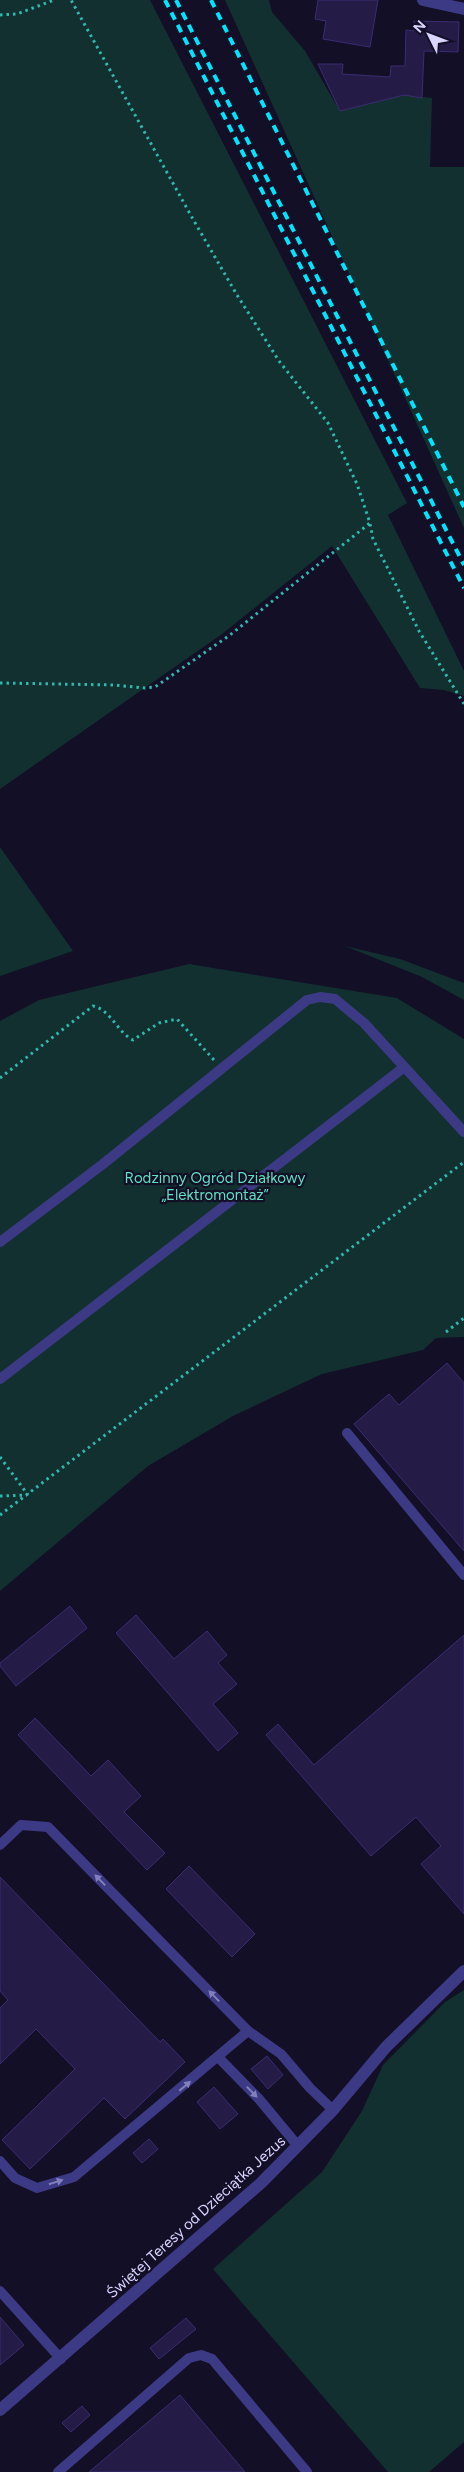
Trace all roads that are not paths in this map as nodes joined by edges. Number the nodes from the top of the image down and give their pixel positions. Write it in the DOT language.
graph roads {
  1 [pos="423,0"];
  2 [pos="464,9"];
  3 [pos="403,1068"];
  4 [pos="464,1132"];
  5 [pos="0,1242"];
  6 [pos="0,1379"];
  7 [pos="347,1433"];
  8 [pos="464,1575"];
  9 [pos="0,1844"];
  10 [pos="464,1971"];
  11 [pos="248,2031"];
  12 [pos="218,2058"];
  13 [pos="333,2110"];
  14 [pos="298,2146"];
  15 [pos="0,2161"];
  16 [pos="0,2290"];
  17 [pos="61,2359"];
  18 [pos="0,2410"];
  19 [pos="58,2472"];
  20 [pos="307,2472"];
  1 -- 2 [label="street"];
  3 -- 4 [label="lane"];
  3 -- 5 [label="lane"];
  3 -- 6 [label="lane"];
  7 -- 8 [label="lane"];
  11 -- 9 [label="lane, one-way"];
  10 -- 13 [label="street, Świętej Teresy od Dzieciątka Jezus"];
  11 -- 12 [label="lane"];
  11 -- 13 [label="lane"];
  12 -- 14 [label="lane, one-way"];
  15 -- 12 [label="lane, one-way"];
  13 -- 14 [label="street, Świętej Teresy od Dzieciątka Jezus"];
  14 -- 17 [label="street, Świętej Teresy od Dzieciątka Jezus"];
  16 -- 17 [label="lane"];
  17 -- 18 [label="street, Świętej Teresy od Dzieciątka Jezus"];
  19 -- 20 [label="lane"];
}
